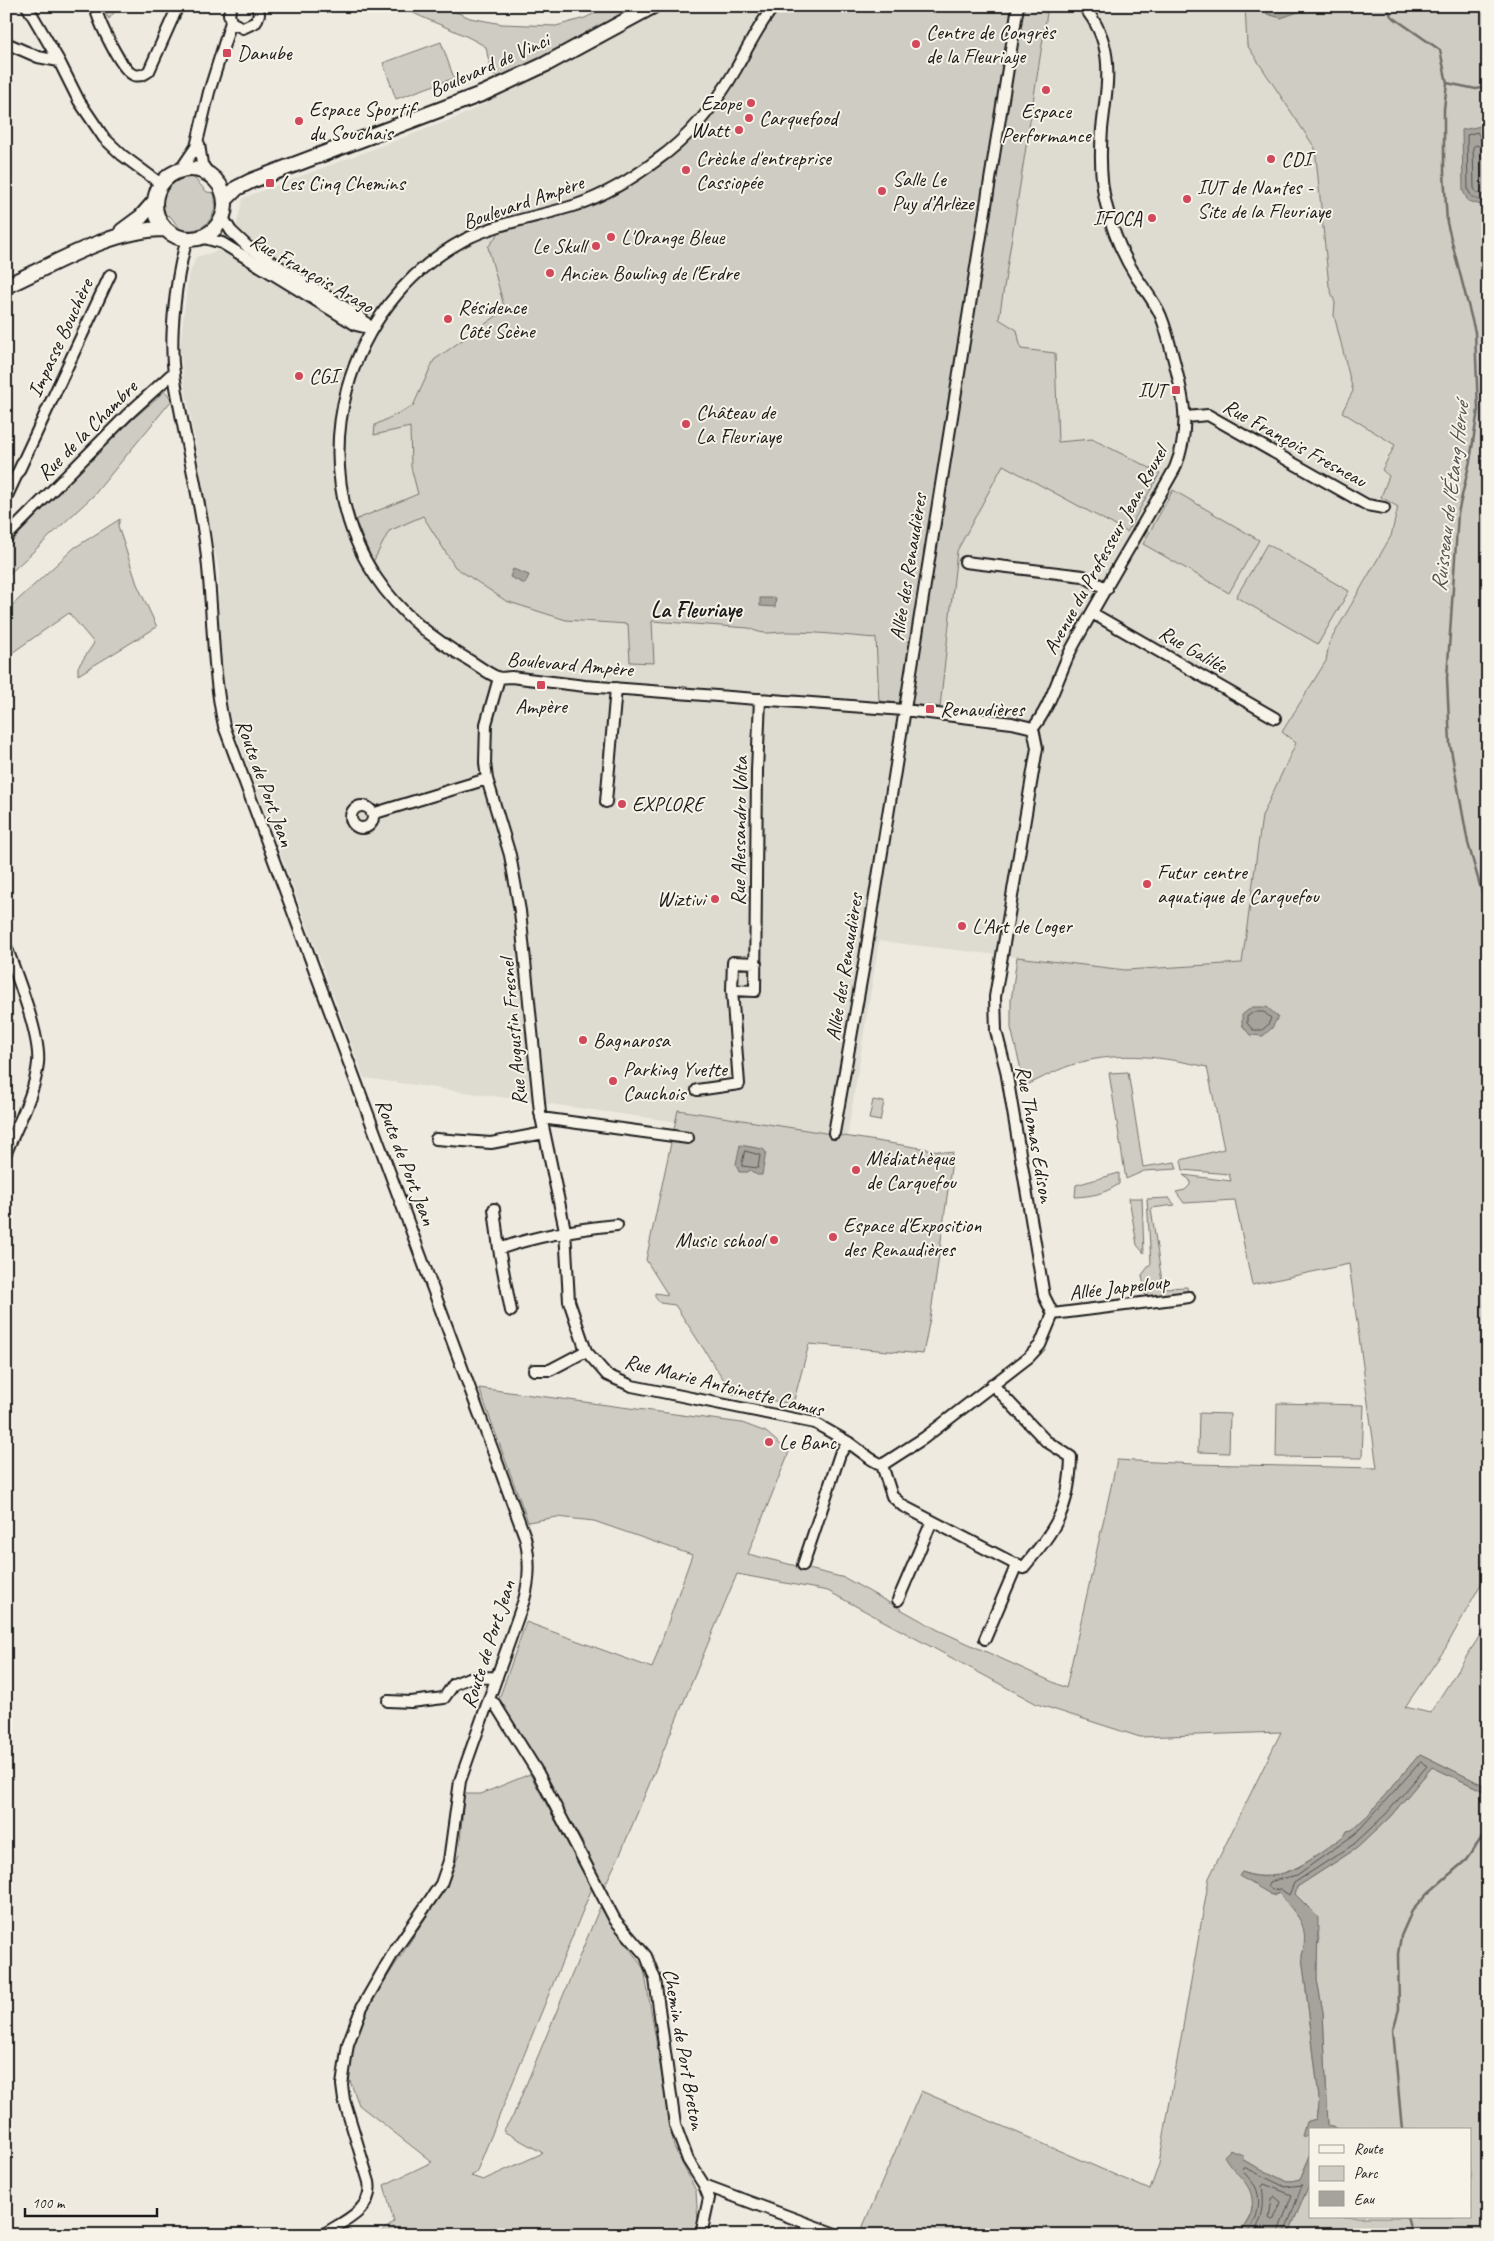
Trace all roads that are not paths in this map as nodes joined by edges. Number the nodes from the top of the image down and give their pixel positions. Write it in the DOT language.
graph roads {
  1 [pos="27,6"];
  2 [pos="95,6"];
  3 [pos="178,6"];
  4 [pos="231,6"];
  5 [pos="257,6"];
  6 [pos="653,6"];
  7 [pos="774,6"];
  8 [pos="1018,6"];
  9 [pos="1083,6"];
  10 [pos="232,22"];
  11 [pos="243,28"];
  12 [pos="6,43"];
  13 [pos="224,48"];
  14 [pos="59,61"];
  15 [pos="199,136"];
  16 [pos="181,169"];
  17 [pos="213,177"];
  18 [pos="251,180"];
  19 [pos="161,184"];
  20 [pos="226,199"];
  21 [pos="155,201"];
  22 [pos="223,218"];
  23 [pos="165,228"];
  24 [pos="118,235"];
  25 [pos="194,238"];
  26 [pos="110,275"];
  27 [pos="6,286"];
  28 [pos="372,329"];
  29 [pos="174,372"];
  30 [pos="1186,417"];
  31 [pos="6,498"];
  32 [pos="1384,508"];
  33 [pos="6,537"];
  34 [pos="965,562"];
  35 [pos="1107,589"];
  36 [pos="1092,613"];
  37 [pos="499,678"];
  38 [pos="616,688"];
  39 [pos="760,699"];
  40 [pos="904,710"];
  41 [pos="1275,718"];
  42 [pos="1033,728"];
  43 [pos="487,778"];
  44 [pos="606,802"];
  45 [pos="372,814"];
  46 [pos="6,946"];
  47 [pos="756,963"];
  48 [pos="732,990"];
  49 [pos="697,1090"];
  50 [pos="541,1118"];
  51 [pos="544,1133"];
  52 [pos="834,1133"];
  53 [pos="688,1138"];
  54 [pos="436,1139"];
  55 [pos="6,1153"];
  56 [pos="494,1209"];
  57 [pos="616,1225"];
  58 [pos="565,1230"];
  59 [pos="499,1248"];
  60 [pos="1189,1297"];
  61 [pos="511,1311"];
  62 [pos="1053,1314"];
  63 [pos="586,1350"];
  64 [pos="534,1370"];
  65 [pos="607,1375"];
  66 [pos="992,1384"];
  67 [pos="848,1442"];
  68 [pos="882,1464"];
  69 [pos="932,1521"];
  70 [pos="803,1564"];
  71 [pos="1016,1564"];
  72 [pos="898,1600"];
  73 [pos="985,1639"];
  74 [pos="497,1677"];
  75 [pos="489,1700"];
  76 [pos="388,1701"];
  77 [pos="704,2185"];
  78 [pos="322,2235"];
  79 [pos="701,2235"];
  80 [pos="838,2235"];
  1 -- 14 [label="street"];
  2 -- 3 [label="street"];
  4 -- 10 [label="street"];
  5 -- 11 [label="street"];
  6 -- 18 [label="main road, Boulevard de Vinci"];
  7 -- 28 [label="street, Boulevard Ampère"];
  8 -- 40 [label="street, Allée des Renaudières"];
  9 -- 30 [label="street, Avenue du Professeur Jean Rouxel"];
  10 -- 11 [label="street"];
  10 -- 13 [label="street"];
  11 -- 13 [label="street"];
  12 -- 14 [label="street"];
  13 -- 15 [label="street"];
  14 -- 19 [label="street"];
  15 -- 16 [label="street"];
  15 -- 17 [label="street"];
  16 -- 17 [label="main road"];
  16 -- 19 [label="main road"];
  17 -- 18 [label="main road, Boulevard de Vinci"];
  17 -- 20 [label="main road"];
  18 -- 20 [label="main road, Boulevard de Vinci"];
  19 -- 21 [label="main road"];
  20 -- 22 [label="main road"];
  21 -- 23 [label="main road"];
  21 -- 24 [label="main road"];
  22 -- 25 [label="main road"];
  22 -- 28 [label="street, Rue François Arago"];
  23 -- 24 [label="main road"];
  23 -- 25 [label="main road"];
  24 -- 27 [label="main road"];
  25 -- 28 [label="street, Rue François Arago"];
  25 -- 29 [label="street, Route de Port Jean"];
  26 -- 31 [label="street, Impasse Bouchère"];
  28 -- 37 [label="street, Boulevard Ampère"];
  29 -- 33 [label="street, Rue de la Chambre"];
  29 -- 74 [label="street, Route de Port Jean"];
  30 -- 32 [label="street, Rue François Fresneau"];
  30 -- 35 [label="street, Avenue du Professeur Jean Rouxel"];
  34 -- 35 [label="street"];
  35 -- 36 [label="street, Avenue du Professeur Jean Rouxel"];
  36 -- 41 [label="street, Rue Galilée"];
  36 -- 42 [label="street, Avenue du Professeur Jean Rouxel"];
  37 -- 38 [label="street, Boulevard Ampère"];
  37 -- 43 [label="street, Rue Augustin Fresnel"];
  38 -- 39 [label="street, Boulevard Ampère"];
  38 -- 44 [label="street"];
  39 -- 40 [label="street, Boulevard Ampère"];
  39 -- 47 [label="street, Rue Alessandro Volta"];
  40 -- 42 [label="street"];
  40 -- 52 [label="street, Allée des Renaudières"];
  42 -- 62 [label="street, Rue Thomas Edison"];
  43 -- 45 [label="street"];
  43 -- 50 [label="street, Rue Augustin Fresnel"];
  46 -- 55 [label="street"];
  47 -- 48 [label="street, Rue Alessandro Volta"];
  47 -- 48 [label="street"];
  48 -- 49 [label="street"];
  50 -- 51 [label="street, Rue Augustin Fresnel"];
  50 -- 53 [label="street"];
  51 -- 54 [label="street"];
  51 -- 58 [label="street, Rue Augustin Fresnel"];
  56 -- 59 [label="street"];
  57 -- 58 [label="street"];
  58 -- 59 [label="street"];
  58 -- 63 [label="street, Rue Augustin Fresnel"];
  59 -- 61 [label="street"];
  60 -- 62 [label="street, Allée Jappeloup"];
  62 -- 66 [label="street"];
  63 -- 64 [label="street"];
  63 -- 65 [label="street, Rue Augustin Fresnel"];
  65 -- 67 [label="street, Rue Marie Antoinette Camus"];
  66 -- 68 [label="street"];
  66 -- 71 [label="street"];
  67 -- 68 [label="street, Rue Marie Antoinette Camus"];
  67 -- 70 [label="street"];
  68 -- 69 [label="street"];
  69 -- 71 [label="street"];
  69 -- 72 [label="street"];
  71 -- 73 [label="street"];
  74 -- 75 [label="street, Route de Port Jean"];
  74 -- 76 [label="street"];
  75 -- 77 [label="street, Chemin de Port Breton"];
  75 -- 78 [label="street, Route de Port Jean"];
  77 -- 79 [label="street, Chemin de Port Breton"];
  77 -- 80 [label="street"];
}
